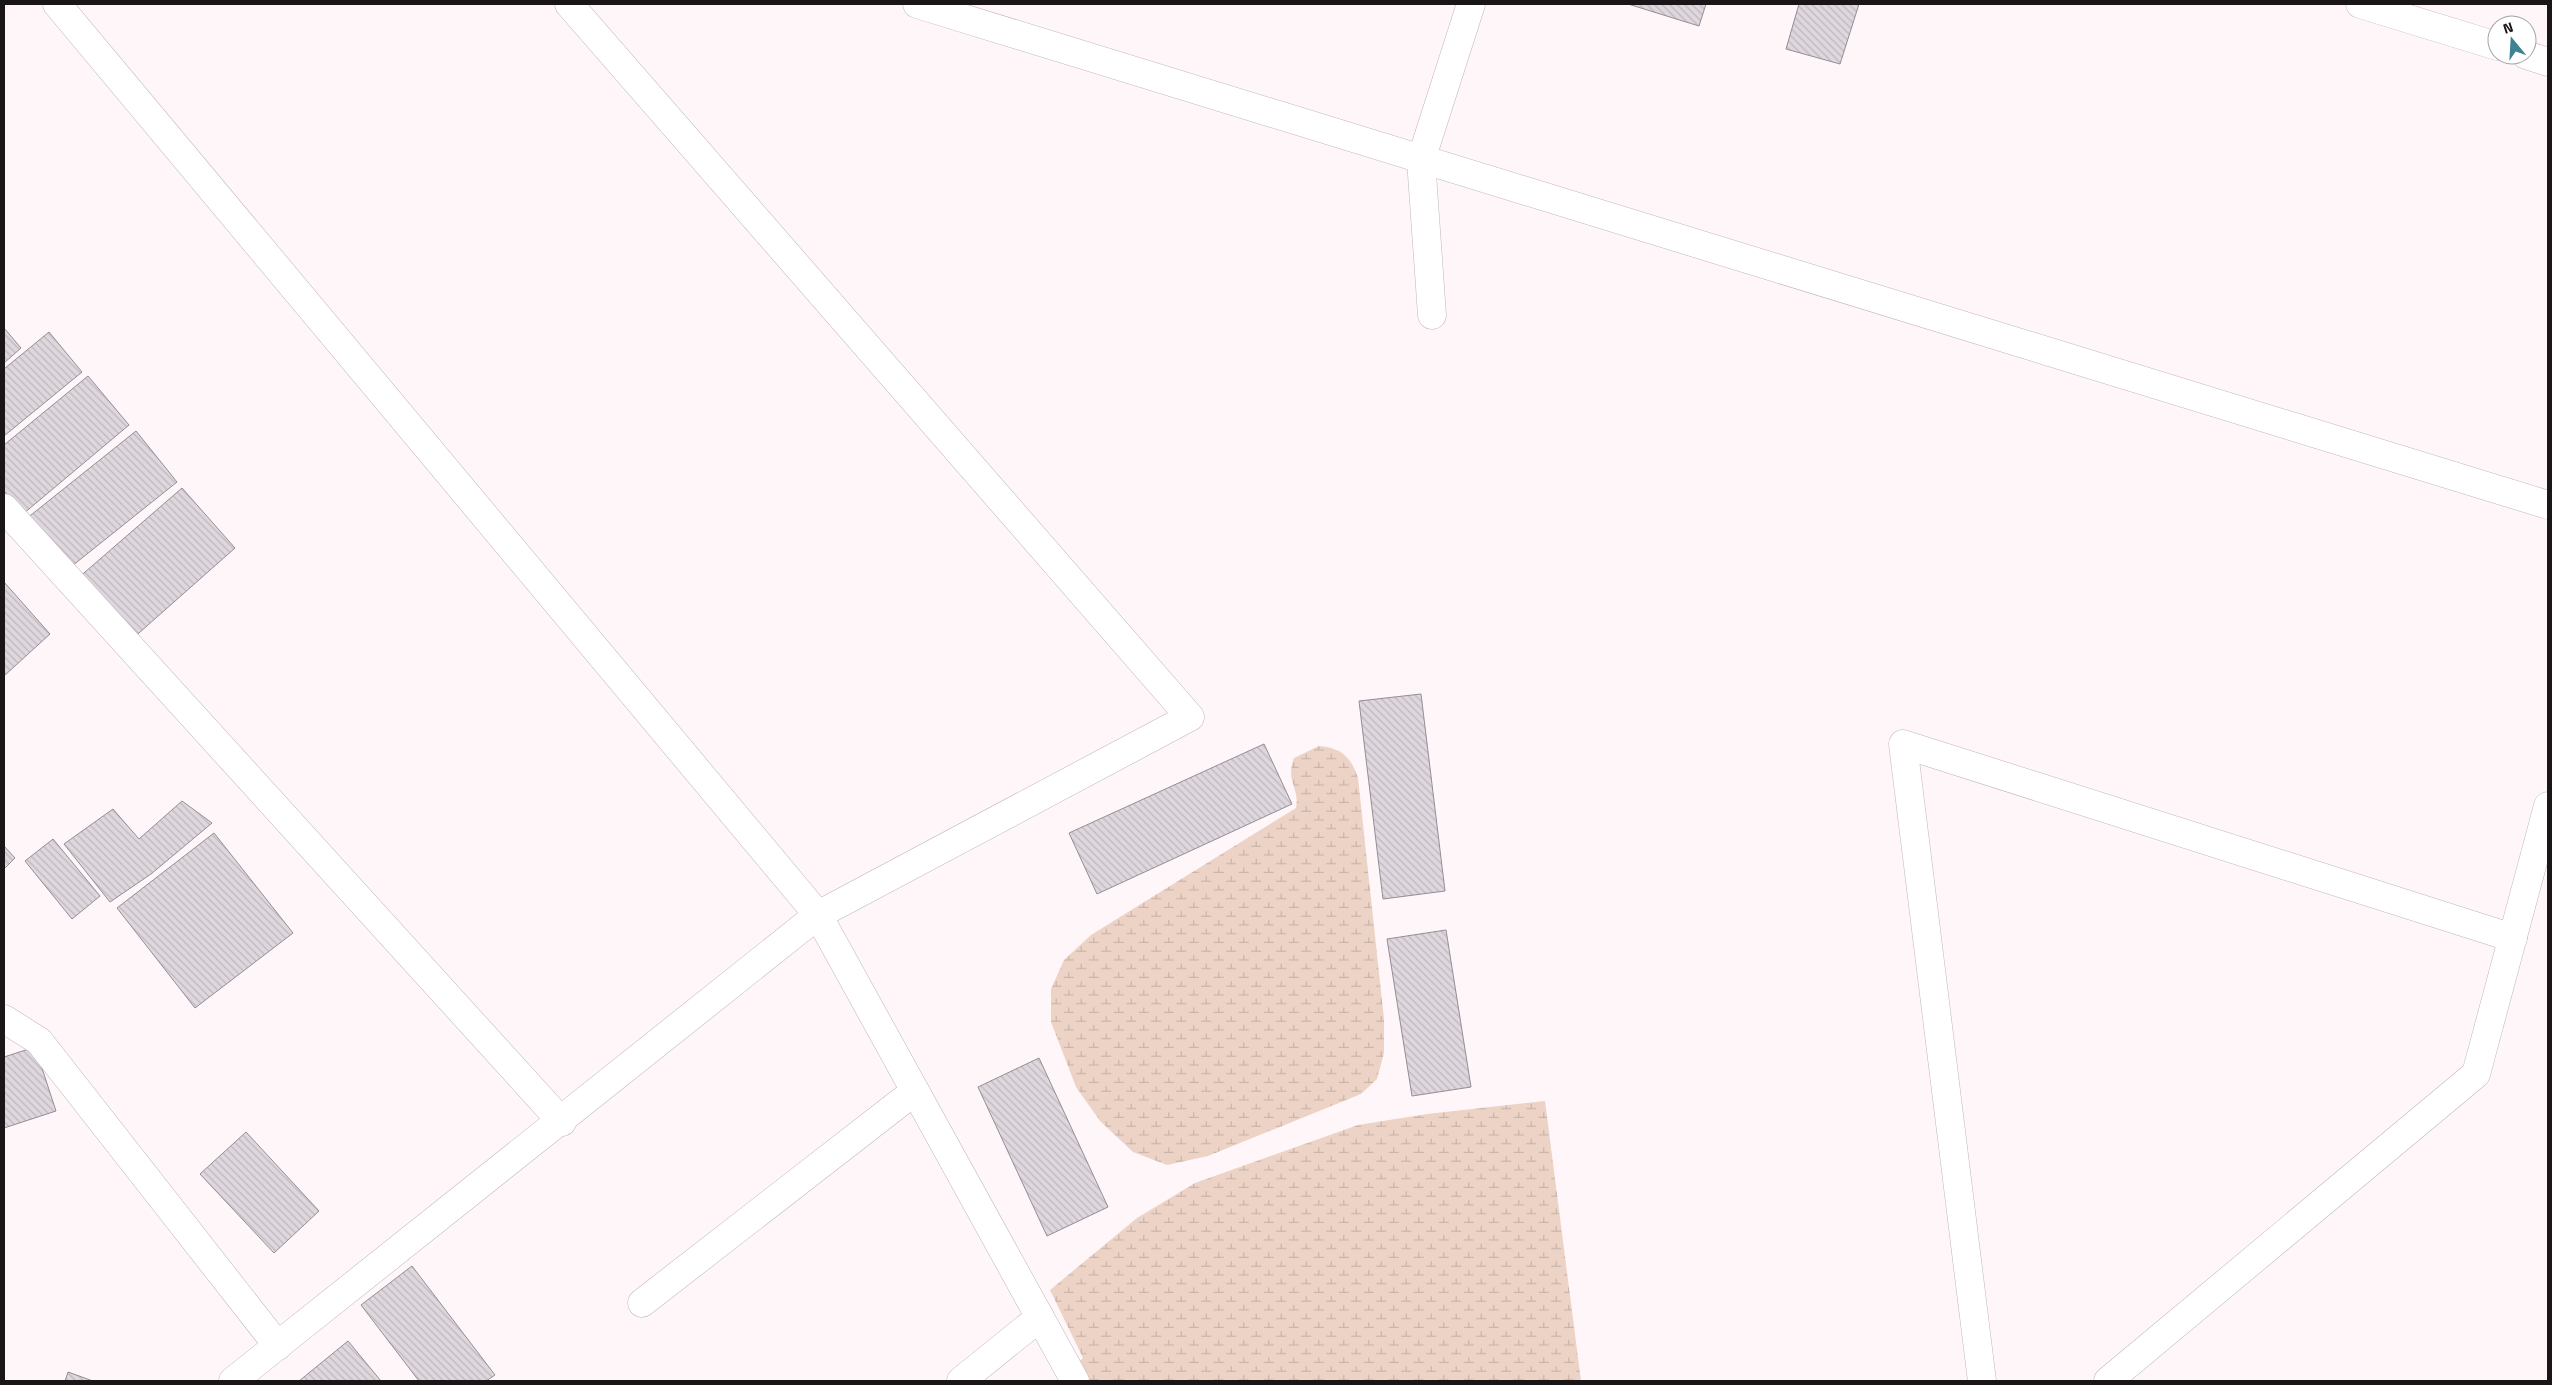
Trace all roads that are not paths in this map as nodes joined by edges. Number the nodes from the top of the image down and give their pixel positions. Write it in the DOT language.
graph roads {
  1 [pos="57,4"];
  2 [pos="569,4"];
  3 [pos="916,4"];
  4 [pos="1471,4"];
  5 [pos="2360,4"];
  6 [pos="2487,43"];
  7 [pos="1421,160"];
  8 [pos="1432,315"];
  9 [pos="2548,505"];
  10 [pos="4,508"];
  11 [pos="2548,806"];
  12 [pos="818,915"];
  13 [pos="2513,938"];
  14 [pos="4,1018"];
  15 [pos="915,1091"];
  16 [pos="562,1122"];
  17 [pos="642,1303"];
  18 [pos="1040,1317"];
  19 [pos="278,1346"];
  20 [pos="233,1381"];
  21 [pos="962,1381"];
  22 [pos="1075,1381"];
  23 [pos="1982,1381"];
  24 [pos="2108,1381"];
  1 -- 12 [label="street"];
  2 -- 12 [label="street"];
  3 -- 7 [label="street"];
  4 -- 7 [label="street"];
  5 -- 6 [label="street"];
  7 -- 8 [label="street"];
  7 -- 9 [label="street"];
  10 -- 16 [label="street"];
  11 -- 13 [label="street"];
  12 -- 15 [label="street"];
  12 -- 16 [label="street"];
  13 -- 23 [label="street"];
  13 -- 24 [label="street"];
  14 -- 19 [label="street"];
  15 -- 17 [label="street"];
  15 -- 18 [label="street"];
  16 -- 19 [label="street"];
  18 -- 21 [label="street"];
  18 -- 22 [label="street"];
  19 -- 20 [label="street"];
}
